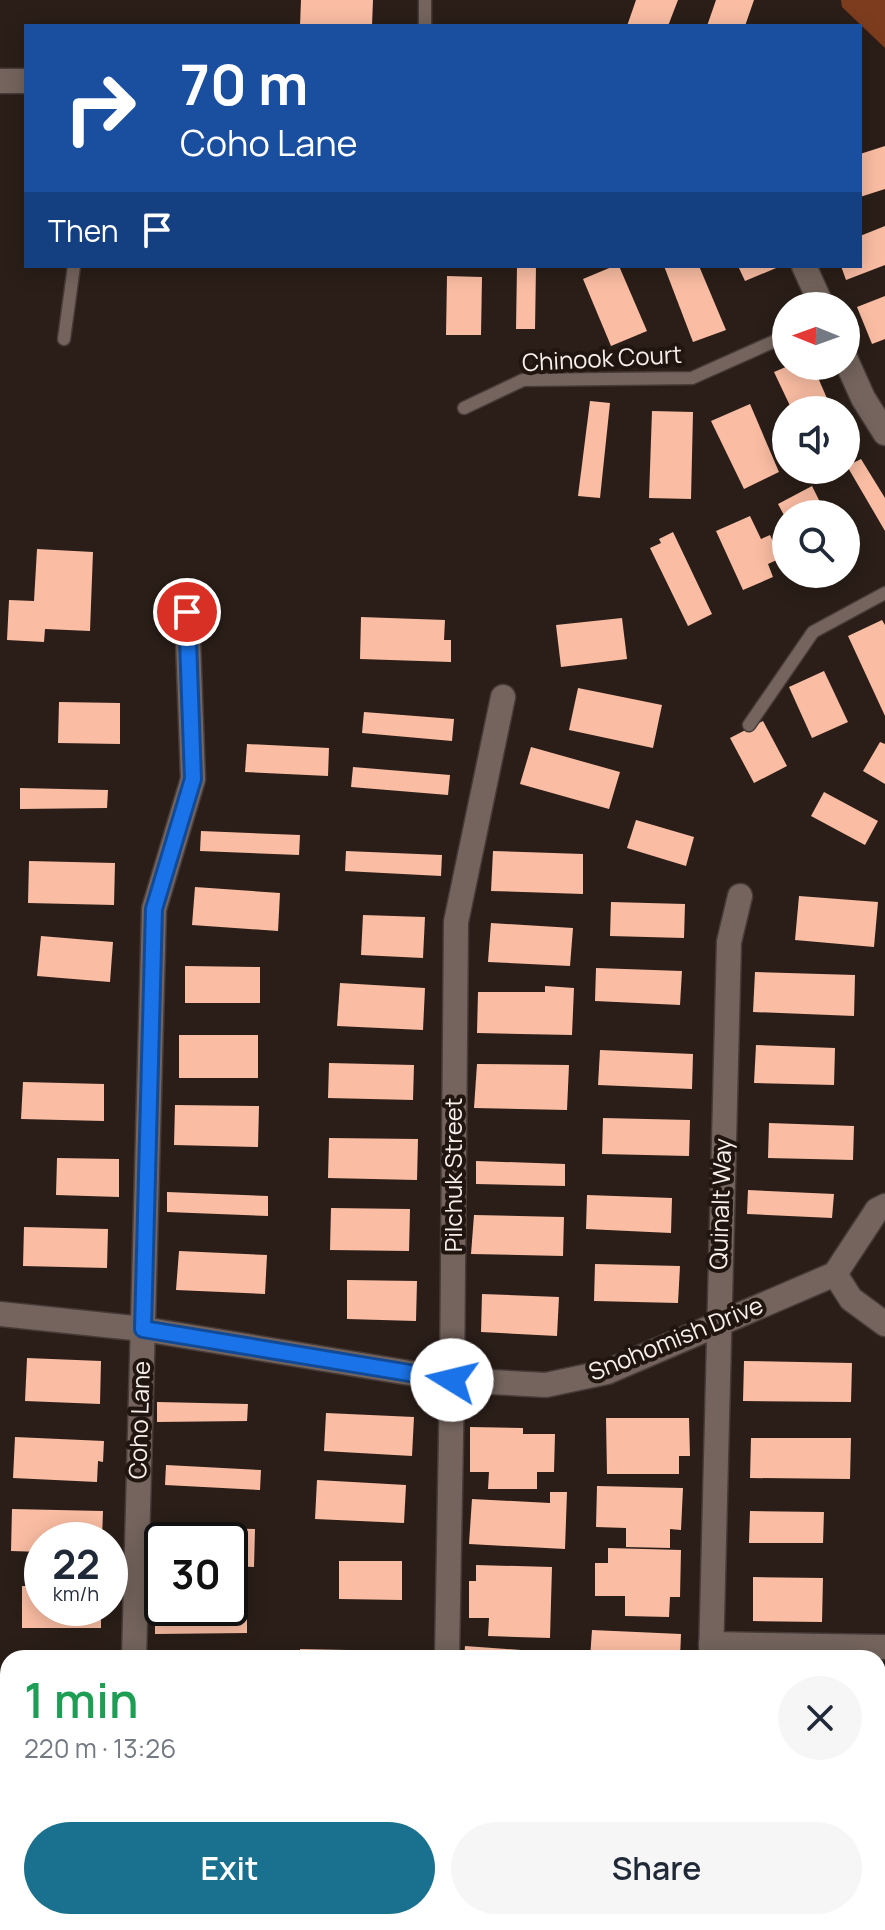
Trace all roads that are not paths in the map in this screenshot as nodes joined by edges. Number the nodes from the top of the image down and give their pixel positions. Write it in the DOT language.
graph roads {
  1 [pos="425,0"];
  2 [pos="425,24"];
  3 [pos="0,81"];
  4 [pos="24,81"];
  5 [pos="74,268"];
  6 [pos="805,268"];
  7 [pos="816,292"];
  8 [pos="64,339"];
  9 [pos="772,342"];
  10 [pos="855,380"];
  11 [pos="464,408"];
  12 [pos="885,433"];
  13 [pos="885,593"];
  14 [pos="187,612"];
  15 [pos="503,697"];
  16 [pos="749,725"];
  17 [pos="740,896"];
  18 [pos="885,1206"];
  19 [pos="835,1274"];
  20 [pos="0,1314"];
  21 [pos="718,1323"];
  22 [pos="885,1324"];
  23 [pos="143,1329"];
  24 [pos="452,1380"];
  25 [pos="885,1647"];
  26 [pos="134,1650"];
  27 [pos="447,1650"];
  28 [pos="711,1650"];
  29 [pos="754,1650"];
  1 -- 2 [label="lane"];
  3 -- 4 [label="street"];
  5 -- 8 [label="lane"];
  6 -- 7 [label="street"];
  9 -- 11 [label="lane, Chinook Court"];
  10 -- 12 [label="street"];
  13 -- 16 [label="lane"];
  14 -- 23 [label="street, Coho Lane"];
  15 -- 24 [label="street, Pilchuk Street"];
  17 -- 21 [label="street, Quinalt Way"];
  18 -- 19 [label="street"];
  19 -- 21 [label="street, Snohomish Drive"];
  19 -- 22 [label="street"];
  20 -- 23 [label="street, Snohomish Drive"];
  21 -- 24 [label="street, Snohomish Drive"];
  21 -- 28 [label="street, Quinalt Way"];
  23 -- 24 [label="street, Snohomish Drive"];
  23 -- 26 [label="street, Coho Lane"];
  24 -- 27 [label="street, Pilchuk Street"];
  25 -- 29 [label="street"];
}
